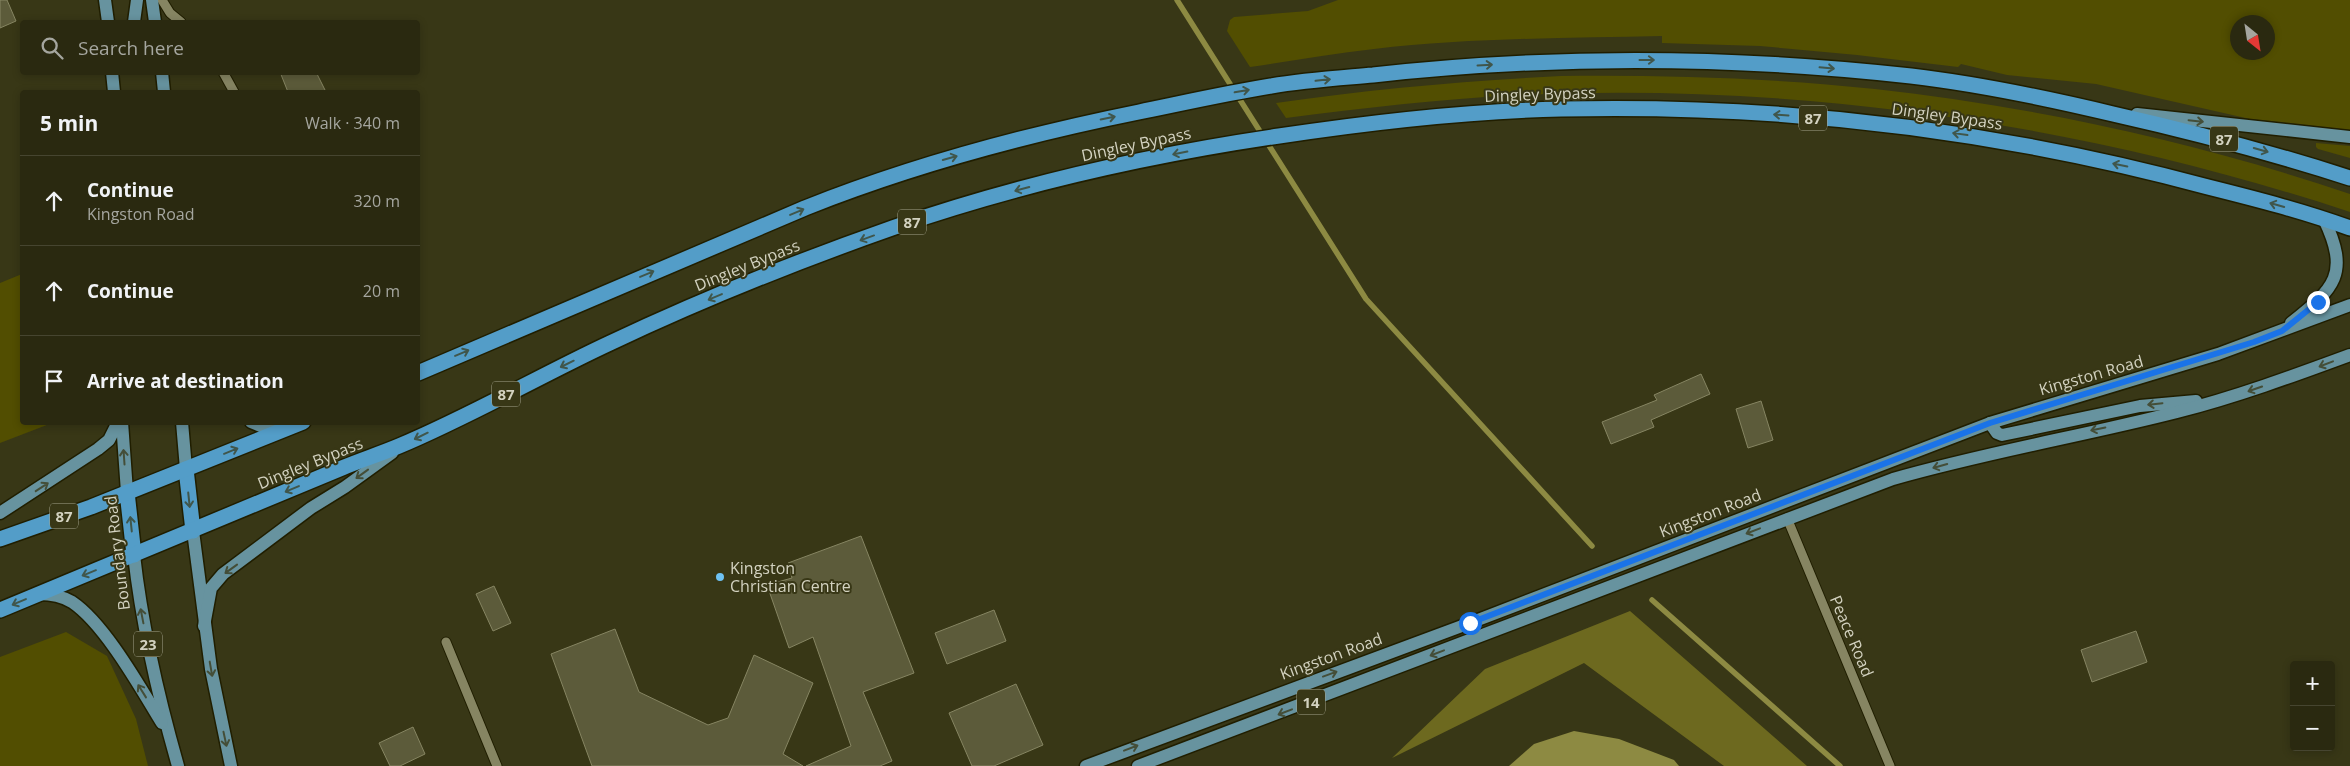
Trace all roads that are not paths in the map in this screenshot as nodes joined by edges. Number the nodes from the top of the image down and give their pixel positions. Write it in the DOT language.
graph roads {
  1 [pos="105,0"];
  2 [pos="137,0"];
  3 [pos="152,0"];
  4 [pos="162,0"];
  5 [pos="108,20"];
  6 [pos="134,20"];
  7 [pos="155,20"];
  8 [pos="179,20"];
  9 [pos="112,75"];
  10 [pos="163,75"];
  11 [pos="225,75"];
  12 [pos="231,75"];
  13 [pos="114,90"];
  14 [pos="164,90"];
  15 [pos="234,90"];
  16 [pos="234,90"];
  17 [pos="2095,109"];
  18 [pos="2350,137"];
  19 [pos="2350,178"];
  20 [pos="2324,218"];
  21 [pos="2350,228"];
  22 [pos="2350,305"];
  23 [pos="2282,331"];
  24 [pos="2350,354"];
  25 [pos="420,372"];
  26 [pos="2221,400"];
  27 [pos="1990,423"];
  28 [pos="118,425"];
  29 [pos="120,425"];
  30 [pos="182,425"];
  31 [pos="262,425"];
  32 [pos="292,425"];
  33 [pos="296,425"];
  34 [pos="402,445"];
  35 [pos="186,469"];
  36 [pos="127,492"];
  37 [pos="1781,503"];
  38 [pos="0,513"];
  39 [pos="1787,518"];
  40 [pos="193,532"];
  41 [pos="0,540"];
  42 [pos="134,555"];
  43 [pos="39,594"];
  44 [pos="0,610"];
  45 [pos="204,626"];
  46 [pos="446,642"];
  47 [pos="168,732"];
  48 [pos="178,766"];
  49 [pos="231,766"];
  50 [pos="497,766"];
  51 [pos="1086,766"];
  52 [pos="1138,766"];
  53 [pos="1890,766"];
  1 -- 5 [label="main road"];
  2 -- 6 [label="main road"];
  3 -- 7 [label="main road"];
  4 -- 8 [label="street"];
  9 -- 13 [label="main road"];
  10 -- 14 [label="main road"];
  11 -- 15 [label="street"];
  12 -- 16 [label="street"];
  17 -- 18 [label="main road, one-way"];
  17 -- 19 [label="highway, Dingley Bypass / 87, one-way"];
  25 -- 17 [label="highway, Dingley Bypass / 87, one-way"];
  20 -- 21 [label="highway, Dingley Bypass / 87"];
  20 -- 23 [label="main road"];
  20 -- 34 [label="highway, Dingley Bypass / 87, one-way"];
  22 -- 23 [label="main road, Kingston Road / 14"];
  23 -- 27 [label="main road, Kingston Road / 14"];
  24 -- 26 [label="main road, Kingston Road / 14, one-way"];
  26 -- 27 [label="main road, one-way"];
  26 -- 39 [label="main road, Kingston Road / 14, one-way"];
  27 -- 37 [label="main road, Kingston Road / 14"];
  38 -- 28 [label="main road, one-way"];
  36 -- 29 [label="main road, Boundary Road / 23, one-way"];
  30 -- 35 [label="main road"];
  31 -- 32 [label="main road"];
  35 -- 33 [label="highway, 87, one-way"];
  34 -- 40 [label="highway, Dingley Bypass / 87, one-way"];
  34 -- 45 [label="main road, one-way"];
  35 -- 36 [label="highway, 87"];
  35 -- 40 [label="highway, one-way"];
  36 -- 41 [label="highway, 87"];
  42 -- 36 [label="highway, Boundary Road / 23, one-way"];
  37 -- 39 [label="main road"];
  51 -- 37 [label="main road, Kingston Road / 14, one-way"];
  39 -- 52 [label="main road, Kingston Road / 14, one-way"];
  39 -- 53 [label="street, Peace Road"];
  40 -- 42 [label="highway, Dingley Bypass / 87"];
  40 -- 45 [label="main road"];
  42 -- 43 [label="highway, Dingley Bypass / 87, one-way"];
  47 -- 42 [label="main road, Boundary Road / 23, one-way"];
  43 -- 44 [label="highway, Dingley Bypass / 87, one-way"];
  47 -- 43 [label="main road, one-way"];
  45 -- 49 [label="main road, one-way"];
  46 -- 50 [label="street"];
  47 -- 48 [label="main road, Boundary Road / 23"];
}
